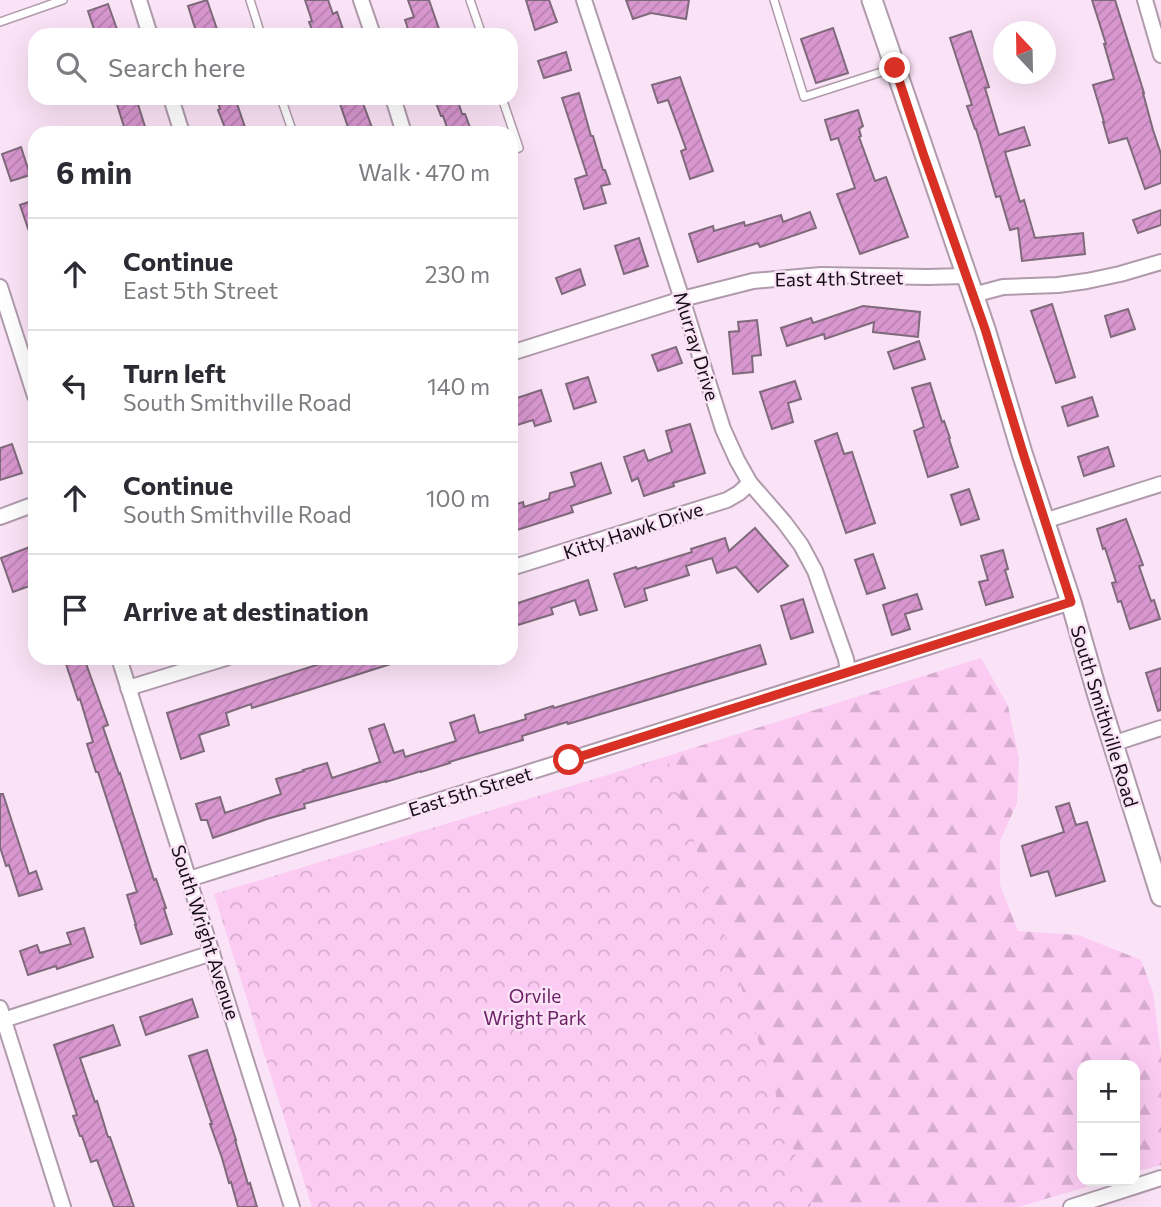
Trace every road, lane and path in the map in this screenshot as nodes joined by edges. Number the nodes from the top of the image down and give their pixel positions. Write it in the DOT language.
graph roads {
  1 [pos="63,0"];
  2 [pos="139,0"];
  3 [pos="250,0"];
  4 [pos="361,0"];
  5 [pos="470,0"];
  6 [pos="584,0"];
  7 [pos="774,0"];
  8 [pos="872,0"];
  9 [pos="1144,0"];
  10 [pos="0,22"];
  11 [pos="148,28"];
  12 [pos="259,28"];
  13 [pos="371,28"];
  14 [pos="480,28"];
  15 [pos="1161,55"];
  16 [pos="895,68"];
  17 [pos="173,105"];
  18 [pos="283,105"];
  19 [pos="395,105"];
  20 [pos="504,105"];
  21 [pos="180,126"];
  22 [pos="291,126"];
  23 [pos="402,126"];
  24 [pos="512,126"];
  25 [pos="1161,262"];
  26 [pos="966,276"];
  27 [pos="0,287"];
  28 [pos="973,295"];
  29 [pos="682,299"];
  30 [pos="518,351"];
  31 [pos="28,374"];
  32 [pos="750,483"];
  33 [pos="1161,484"];
  34 [pos="28,507"];
  35 [pos="0,517"];
  36 [pos="1044,521"];
  37 [pos="518,566"];
  38 [pos="1071,602"];
  39 [pos="121,665"];
  40 [pos="203,665"];
  41 [pos="848,672"];
  42 [pos="128,688"];
  43 [pos="1161,728"];
  44 [pos="1112,744"];
  45 [pos="1157,867"];
  46 [pos="189,879"];
  47 [pos="1161,897"];
  48 [pos="212,953"];
  49 [pos="1,1016"];
  50 [pos="1161,1178"];
  51 [pos="63,1207"];
  52 [pos="292,1207"];
  53 [pos="1071,1207"];
  1 -- 10 [label="lane"];
  2 -- 11 [label="street"];
  3 -- 12 [label="lane"];
  4 -- 13 [label="street"];
  5 -- 14 [label="lane"];
  6 -- 29 [label="street, Murray Drive"];
  7 -- 16 [label="lane"];
  8 -- 16 [label="main road"];
  9 -- 15 [label="street"];
  16 -- 26 [label="main road"];
  17 -- 21 [label="street"];
  18 -- 22 [label="lane"];
  19 -- 23 [label="street"];
  20 -- 24 [label="lane"];
  25 -- 28 [label="street"];
  26 -- 28 [label="main road"];
  26 -- 29 [label="street, East 4th Street"];
  27 -- 31 [label="street"];
  28 -- 36 [label="main road, South Smithville Road"];
  29 -- 30 [label="street, East 4th Street"];
  29 -- 32 [label="street, Murray Drive"];
  32 -- 37 [label="street, Kitty Hawk Drive"];
  32 -- 41 [label="street, Murray Drive"];
  33 -- 36 [label="street"];
  34 -- 35 [label="street"];
  36 -- 38 [label="main road, South Smithville Road"];
  38 -- 41 [label="street, East 5th Street"];
  38 -- 44 [label="main road, South Smithville Road"];
  39 -- 42 [label="street, South Wright Avenue"];
  40 -- 42 [label="street"];
  41 -- 46 [label="street, East 5th Street"];
  42 -- 46 [label="street, South Wright Avenue"];
  43 -- 44 [label="street"];
  44 -- 45 [label="main road, South Smithville Road"];
  45 -- 47 [label="main road, South Smithville Road"];
  46 -- 48 [label="street, South Wright Avenue"];
  48 -- 49 [label="street"];
  48 -- 52 [label="street, South Wright Avenue"];
  49 -- 51 [label="street"];
  50 -- 53 [label="street"];
}
